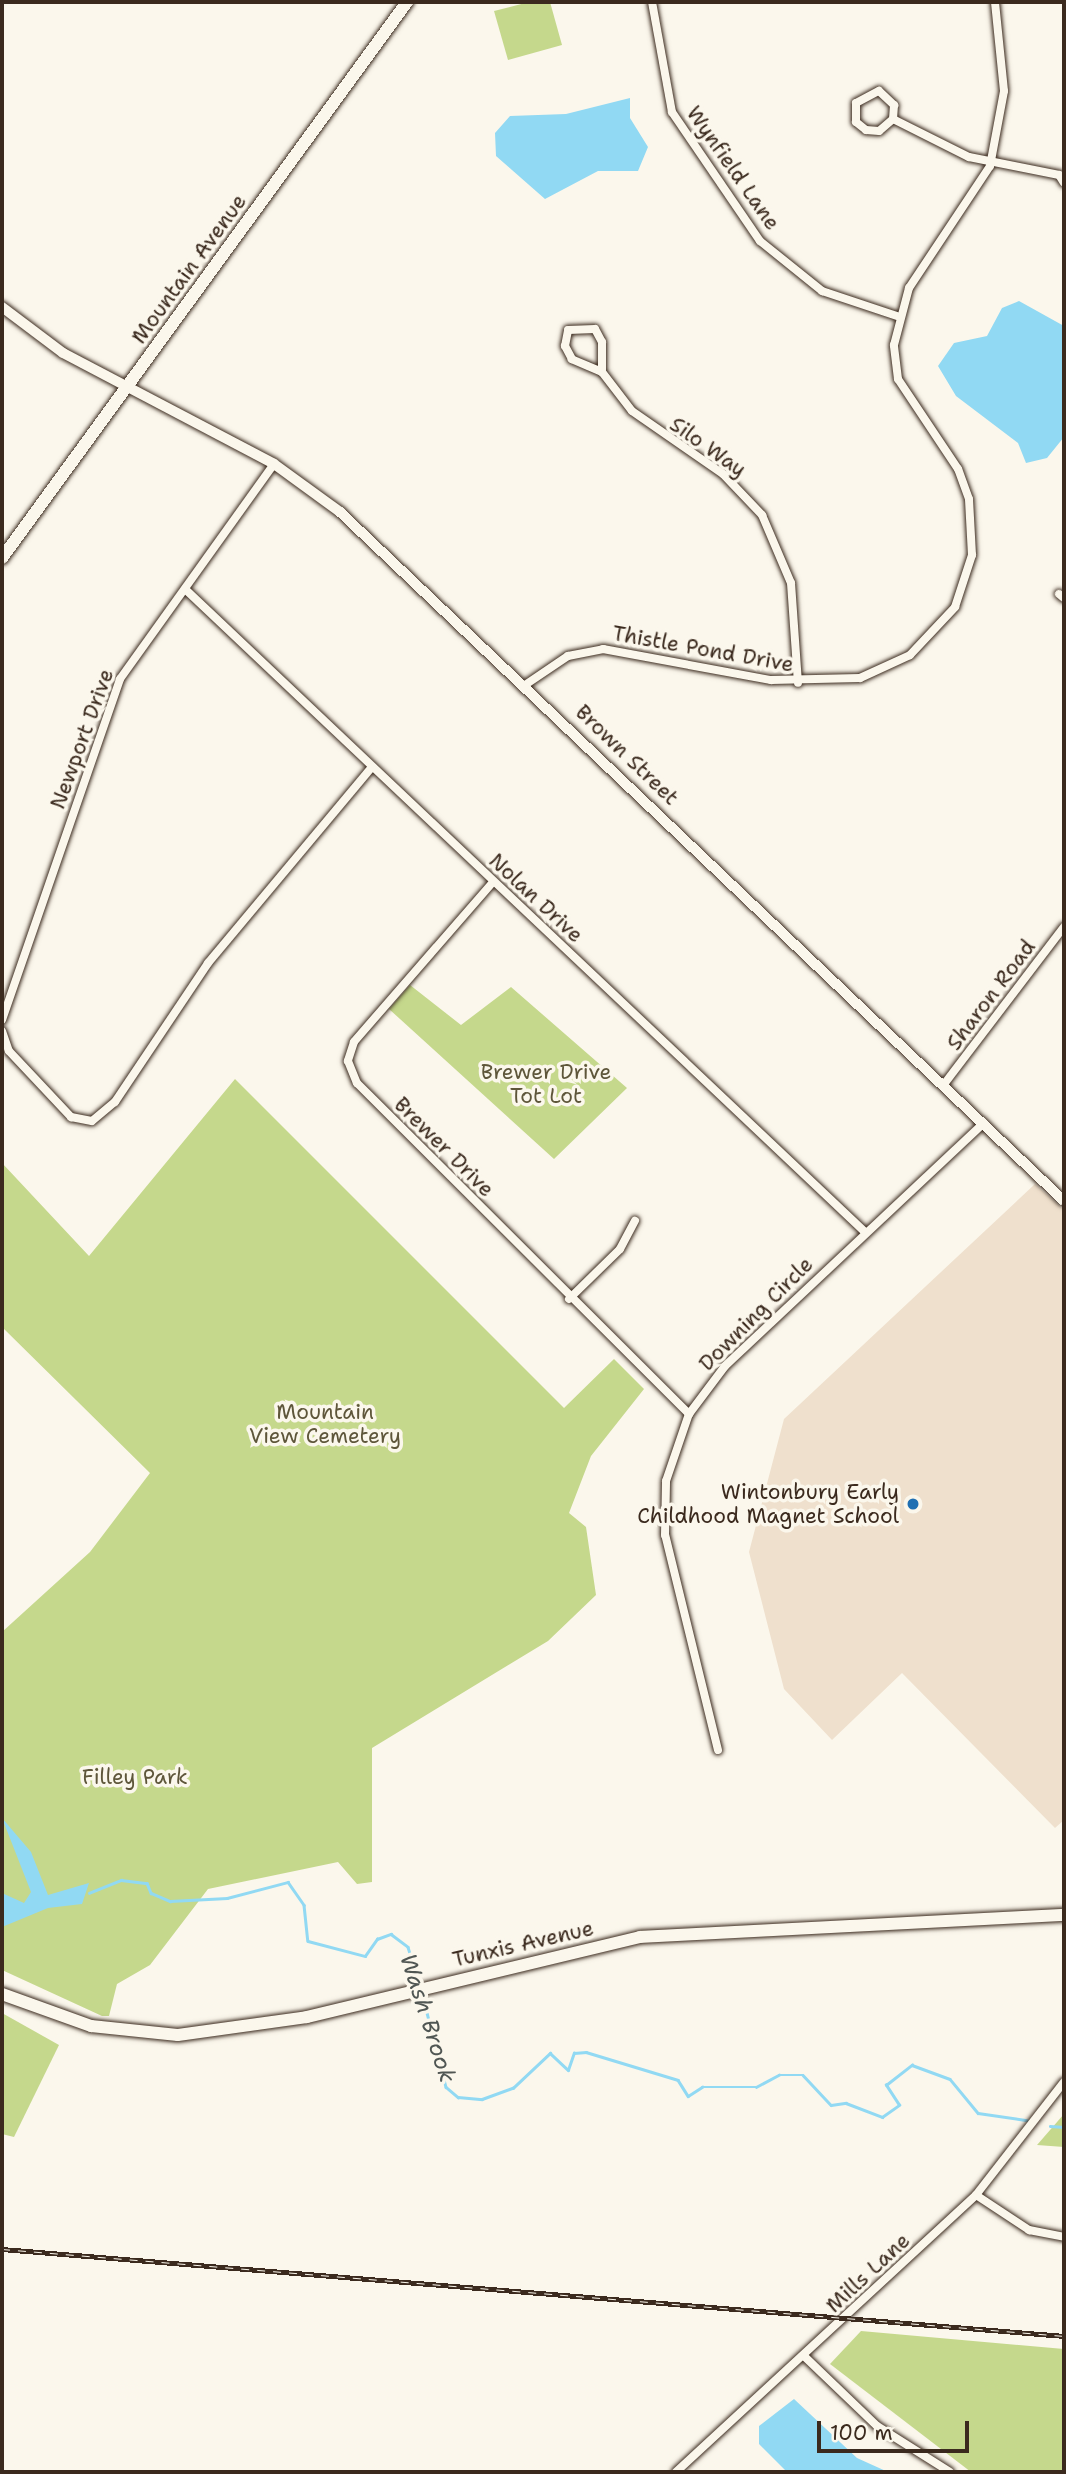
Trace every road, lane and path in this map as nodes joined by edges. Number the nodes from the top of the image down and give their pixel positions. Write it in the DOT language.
graph roads {
  1 [pos="407,2"];
  2 [pos="652,2"];
  3 [pos="995,2"];
  4 [pos="893,118"];
  5 [pos="990,166"];
  6 [pos="1064,183"];
  7 [pos="2,307"];
  8 [pos="897,316"];
  9 [pos="602,372"];
  10 [pos="126,386"];
  11 [pos="274,464"];
  12 [pos="2,558"];
  13 [pos="185,589"];
  14 [pos="798,683"];
  15 [pos="525,685"];
  16 [pos="371,768"];
  17 [pos="493,882"];
  18 [pos="1064,927"];
  19 [pos="2,1020"];
  20 [pos="2,1031"];
  21 [pos="945,1083"];
  22 [pos="985,1123"];
  23 [pos="1064,1201"];
  24 [pos="635,1221"];
  25 [pos="864,1231"];
  26 [pos="569,1299"];
  27 [pos="689,1414"];
  28 [pos="718,1750"];
  29 [pos="1064,1915"];
  30 [pos="2,1994"];
  31 [pos="1064,2082"];
  32 [pos="976,2195"];
  33 [pos="1064,2237"];
  34 [pos="804,2356"];
  35 [pos="676,2472"];
  36 [pos="950,2472"];
  1 -- 10 [label="main road, Mountain Avenue"];
  2 -- 8 [label="street, Wynfield Lane"];
  3 -- 5 [label="street"];
  4 -- 4 [label="street"];
  4 -- 5 [label="street"];
  5 -- 6 [label="street"];
  5 -- 8 [label="street"];
  7 -- 10 [label="street, Brown Street"];
  8 -- 14 [label="street, Thistle Pond Drive"];
  9 -- 9 [label="street, Silo Way"];
  9 -- 14 [label="street, Silo Way"];
  10 -- 11 [label="street, Brown Street"];
  10 -- 12 [label="main road, Mountain Avenue"];
  11 -- 13 [label="street, Newport Drive"];
  11 -- 15 [label="street, Brown Street"];
  13 -- 16 [label="street, Nolan Drive"];
  13 -- 19 [label="street, Newport Drive"];
  14 -- 15 [label="street, Thistle Pond Drive"];
  15 -- 21 [label="street, Brown Street"];
  16 -- 17 [label="street, Nolan Drive"];
  16 -- 20 [label="street"];
  17 -- 25 [label="street, Nolan Drive"];
  17 -- 26 [label="street, Brewer Drive"];
  18 -- 21 [label="street, Sharon Road"];
  21 -- 22 [label="street, Brown Street"];
  22 -- 23 [label="street, Brown Street"];
  22 -- 25 [label="street, Downing Circle"];
  24 -- 26 [label="street"];
  25 -- 27 [label="street, Downing Circle"];
  26 -- 27 [label="street, Brewer Drive"];
  27 -- 28 [label="street, Downing Circle"];
  29 -- 30 [label="main road, Tunxis Avenue"];
  31 -- 32 [label="street, Mills Lane"];
  32 -- 33 [label="street"];
  32 -- 34 [label="street, Mills Lane"];
  34 -- 35 [label="street, Mills Lane"];
  34 -- 36 [label="street"];
}
